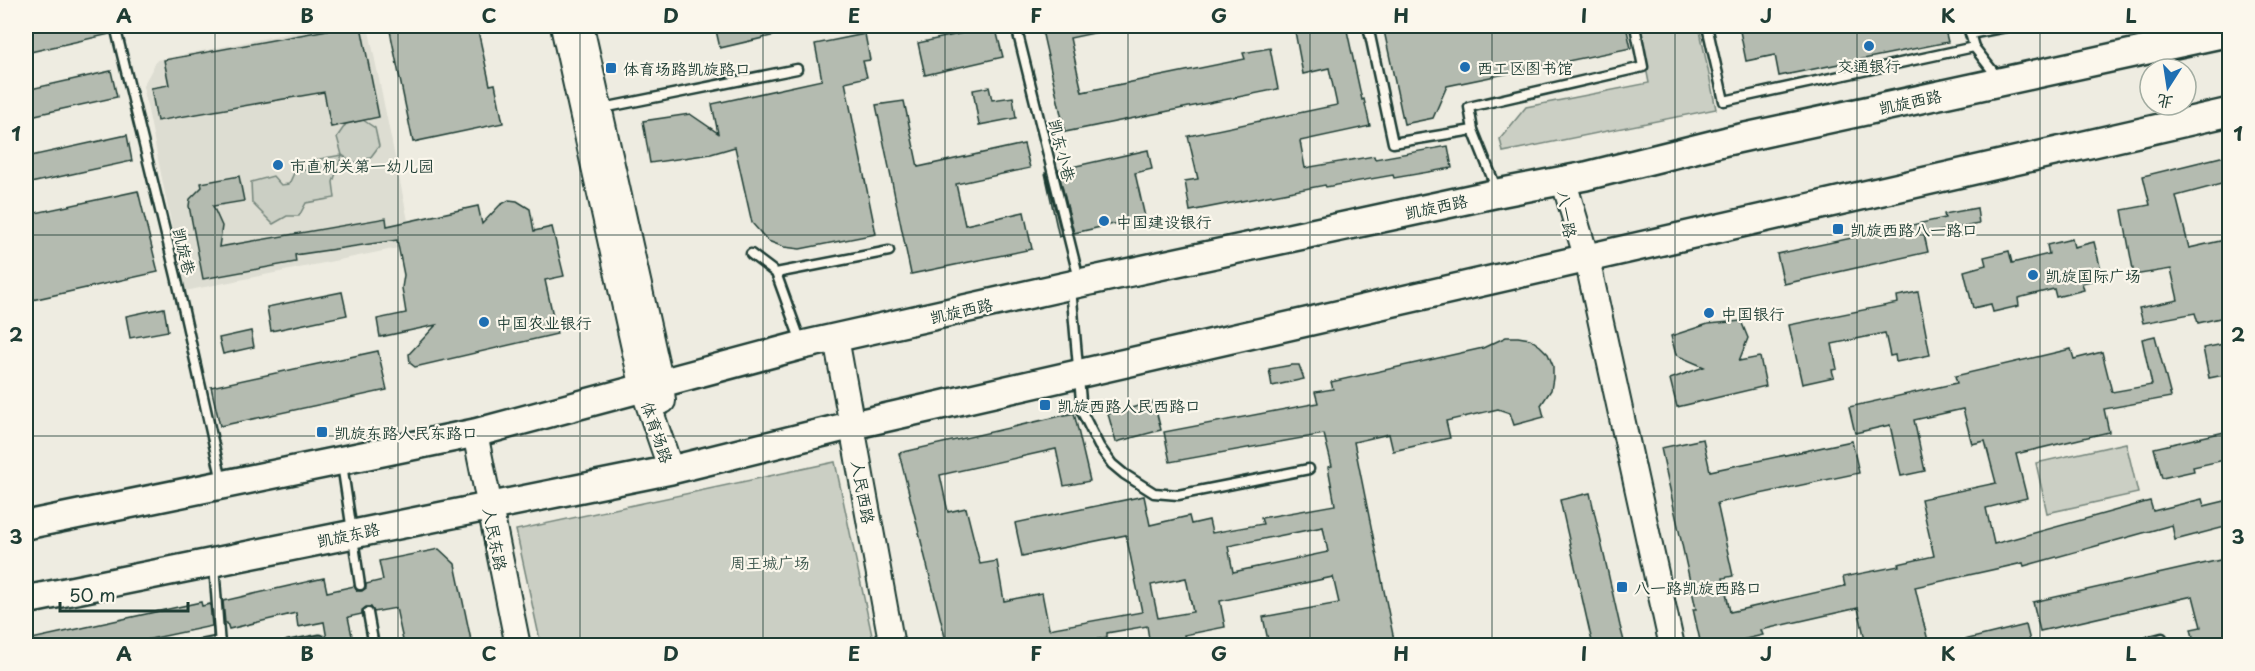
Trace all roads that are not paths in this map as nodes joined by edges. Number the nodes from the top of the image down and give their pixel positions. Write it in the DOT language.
graph roads {
  1 [pos="115,26"];
  2 [pos="563,26"];
  3 [pos="581,26"];
  4 [pos="1016,26"];
  5 [pos="1368,26"];
  6 [pos="1635,26"];
  7 [pos="1707,26"];
  8 [pos="2011,26"];
  9 [pos="1969,30"];
  10 [pos="2221,30"];
  11 [pos="1974,47"];
  12 [pos="797,69"];
  13 [pos="2000,81"];
  14 [pos="599,109"];
  15 [pos="2229,112"];
  16 [pos="1473,130"];
  17 [pos="1563,179"];
  18 [pos="1498,193"];
  19 [pos="889,251"];
  20 [pos="751,254"];
  21 [pos="1581,260"];
  22 [pos="776,273"];
  23 [pos="1075,284"];
  24 [pos="836,338"];
  25 [pos="803,345"];
  26 [pos="1079,374"];
  27 [pos="652,387"];
  28 [pos="853,425"];
  29 [pos="475,433"];
  30 [pos="341,460"];
  31 [pos="1309,469"];
  32 [pos="671,470"];
  33 [pos="223,484"];
  34 [pos="489,505"];
  35 [pos="26,525"];
  36 [pos="352,533"];
  37 [pos="213,561"];
  38 [pos="360,585"];
  39 [pos="26,600"];
  40 [pos="368,613"];
  41 [pos="320,640"];
  42 [pos="220,643"];
  43 [pos="195,645"];
  44 [pos="288,645"];
  45 [pos="374,645"];
  46 [pos="518,645"];
  47 [pos="892,645"];
  48 [pos="1660,645"];
  49 [pos="1672,645"];
  50 [pos="2132,645"];
  51 [pos="2163,645"];
  1 -- 33 [label="lane, 凯旋巷"];
  2 -- 27 [label="main road, 体育场路"];
  3 -- 14 [label="main road, 体育场路"];
  4 -- 23 [label="lane, 凯东小巷"];
  5 -- 16 [label="lane"];
  6 -- 16 [label="lane"];
  7 -- 11 [label="lane"];
  8 -- 9 [label="lane"];
  9 -- 11 [label="lane"];
  10 -- 13 [label="main road, 凯旋西路"];
  11 -- 13 [label="lane"];
  12 -- 14 [label="lane"];
  13 -- 17 [label="main road, 凯旋西路"];
  14 -- 27 [label="main road, 体育场路"];
  15 -- 21 [label="main road"];
  16 -- 18 [label="lane"];
  17 -- 18 [label="main road, 凯旋西路"];
  17 -- 21 [label="main road, 八一路"];
  18 -- 23 [label="main road, 凯旋西路"];
  19 -- 22 [label="lane"];
  20 -- 22 [label="lane"];
  21 -- 26 [label="main road"];
  21 -- 48 [label="main road, 八一路"];
  21 -- 49 [label="main road, 八一路"];
  22 -- 25 [label="lane"];
  23 -- 24 [label="main road, 凯旋西路"];
  23 -- 26 [label="lane, 凯东小巷"];
  24 -- 25 [label="main road, 凯旋西路"];
  24 -- 28 [label="main road, 人民西路"];
  25 -- 27 [label="main road, 凯旋西路"];
  26 -- 28 [label="main road"];
  26 -- 31 [label="lane, 凯东小巷"];
  27 -- 29 [label="main road"];
  27 -- 32 [label="main road, 体育场路"];
  28 -- 32 [label="main road"];
  28 -- 47 [label="main road, 人民西路"];
  29 -- 30 [label="main road"];
  29 -- 34 [label="main road, 人民东路"];
  30 -- 33 [label="main road"];
  30 -- 36 [label="lane"];
  32 -- 34 [label="main road, 凯旋东路"];
  33 -- 35 [label="main road"];
  34 -- 36 [label="main road, 凯旋东路"];
  34 -- 46 [label="main road, 人民东路"];
  36 -- 37 [label="main road, 凯旋东路"];
  36 -- 38 [label="lane"];
  37 -- 39 [label="main road, 凯旋东路"];
  37 -- 42 [label="lane"];
  40 -- 45 [label="lane"];
  41 -- 44 [label="lane"];
  42 -- 43 [label="lane"];
  50 -- 51 [label="lane"];
}
